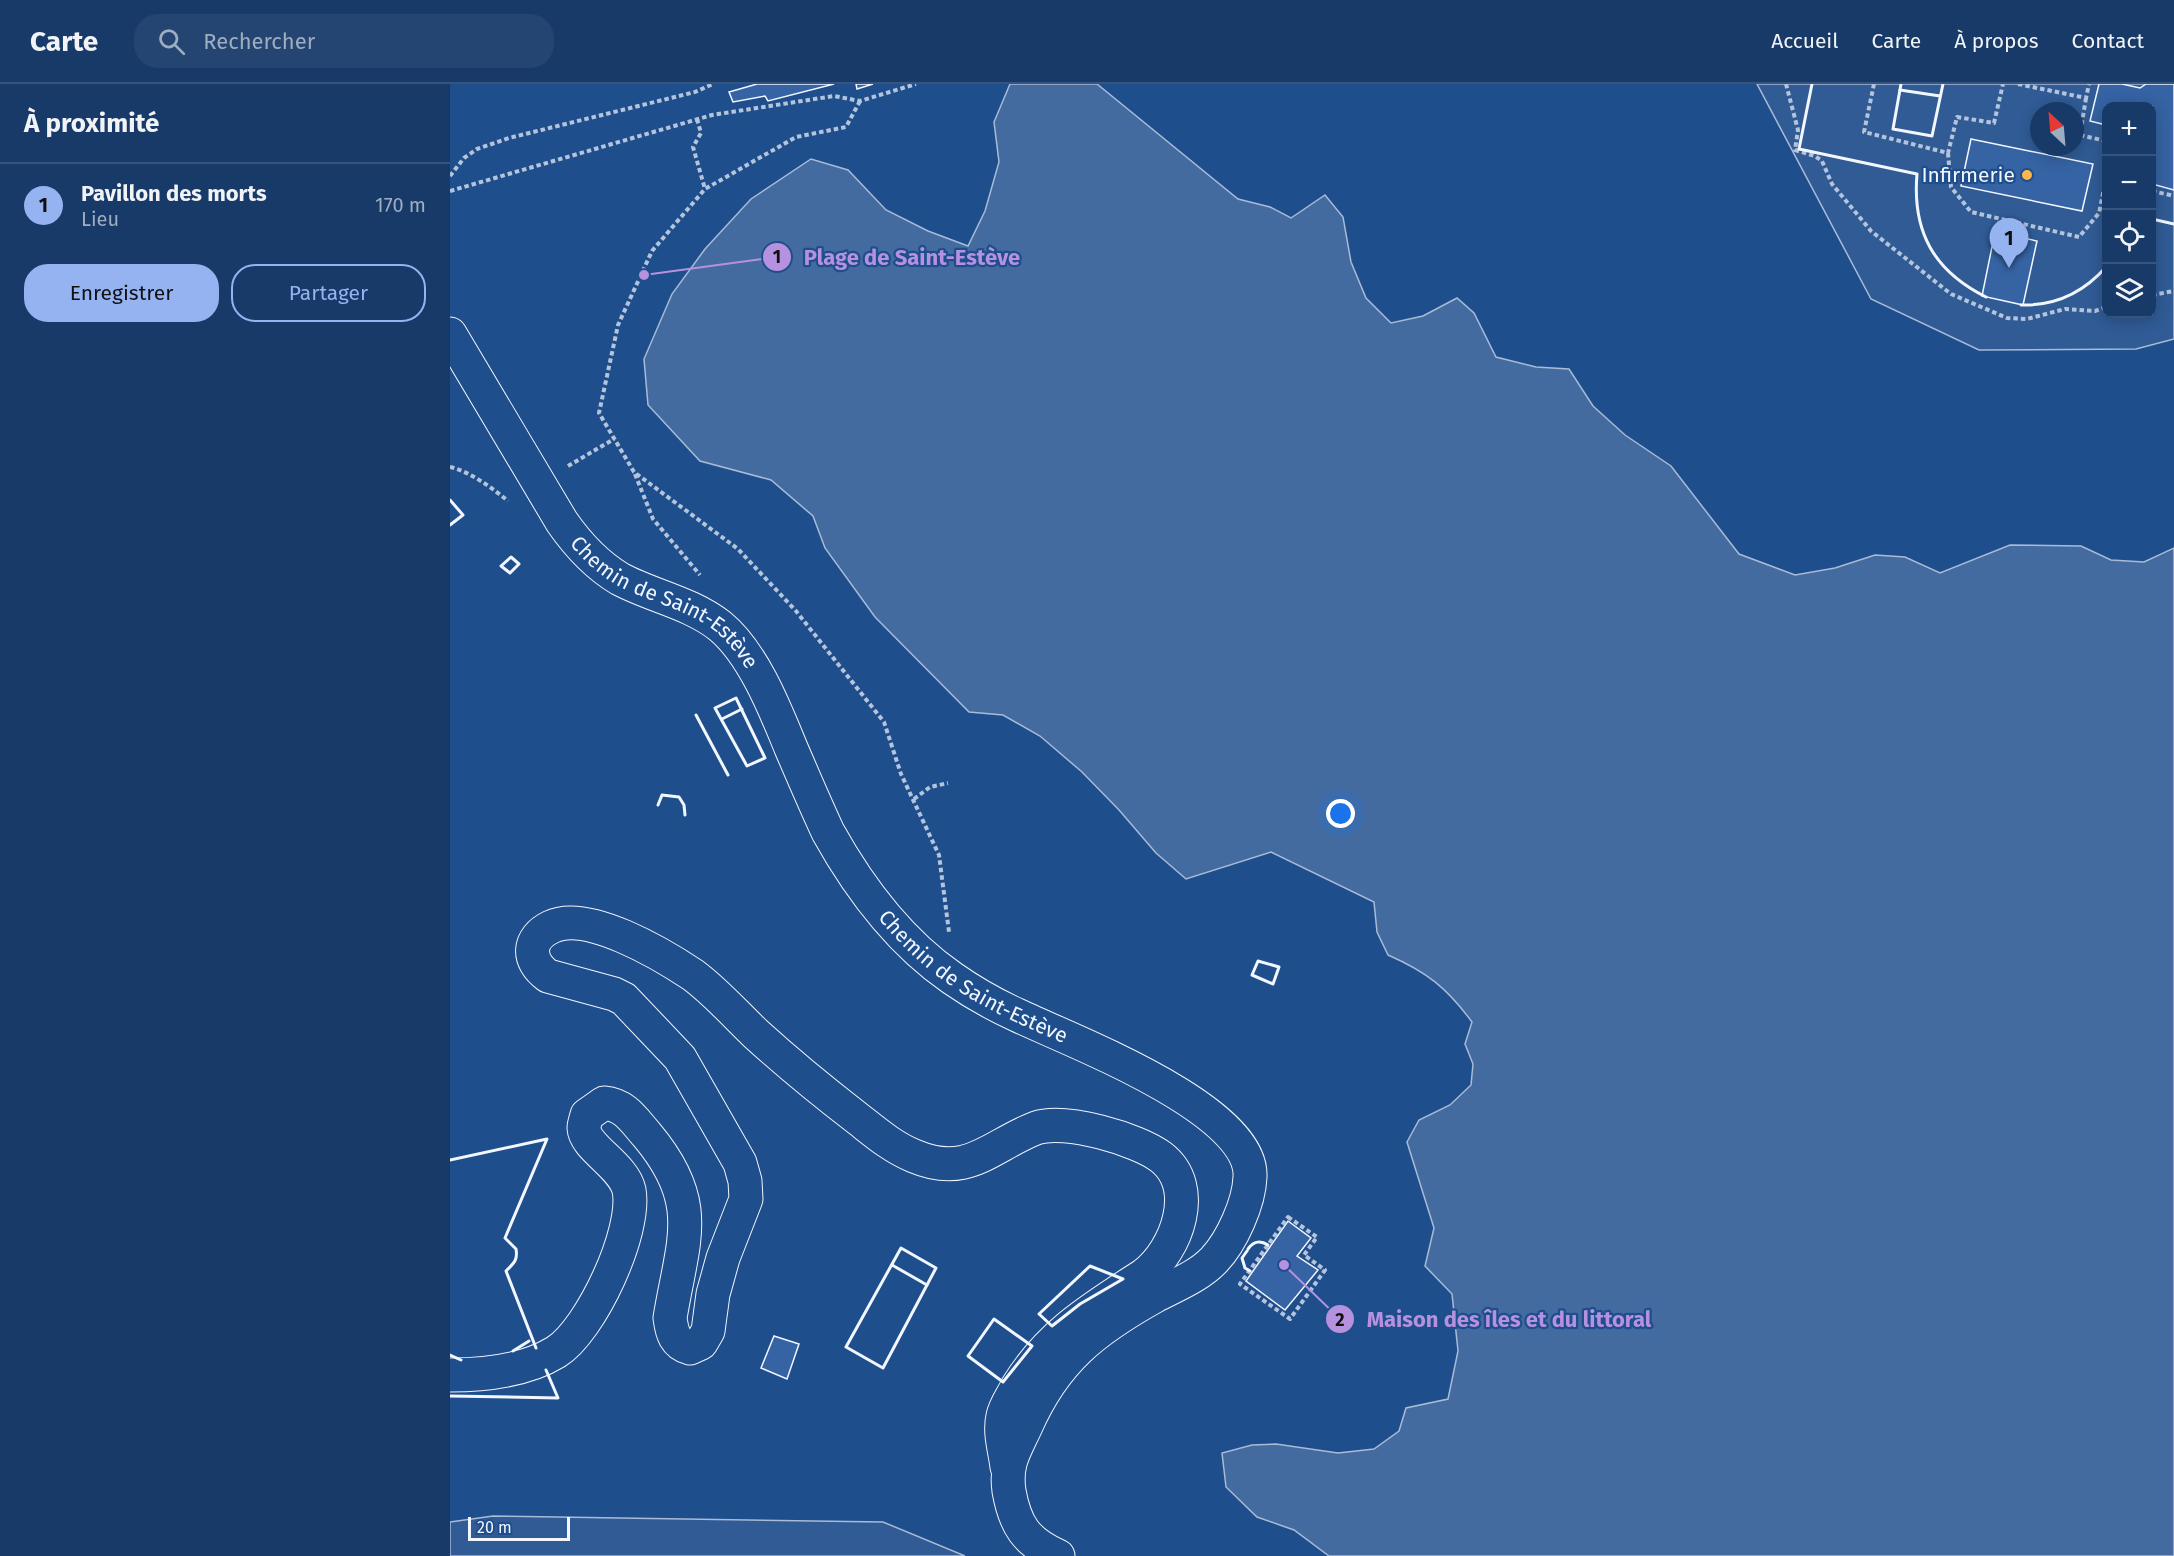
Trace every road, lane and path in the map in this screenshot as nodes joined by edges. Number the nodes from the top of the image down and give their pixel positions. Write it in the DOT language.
graph roads {
  1 [pos="713,84"];
  2 [pos="916,84"];
  3 [pos="1786,84"];
  4 [pos="1874,84"];
  5 [pos="2003,84"];
  6 [pos="2018,84"];
  7 [pos="2051,84"];
  8 [pos="2089,84"];
  9 [pos="2050,91"];
  10 [pos="2086,98"];
  11 [pos="860,101"];
  12 [pos="697,119"];
  13 [pos="2102,140"];
  14 [pos="1948,153"];
  15 [pos="450,176"];
  16 [pos="705,189"];
  17 [pos="450,191"];
  18 [pos="2156,192"];
  19 [pos="2174,196"];
  20 [pos="2102,199"];
  21 [pos="2174,291"];
  22 [pos="2156,294"];
  23 [pos="2102,308"];
  24 [pos="450,334"];
  25 [pos="614,439"];
  26 [pos="566,467"];
  27 [pos="634,472"];
  28 [pos="701,575"];
  29 [pos="948,783"];
  30 [pos="914,799"];
  31 [pos="951,978"];
  32 [pos="1258,1258"];
  33 [pos="450,1375"];
  34 [pos="1007,1467"];
  35 [pos="1058,1556"];
  1 -- 15 [label="path"];
  2 -- 11 [label="path"];
  3 -- 23 [label="path"];
  4 -- 14 [label="path"];
  5 -- 14 [label="path"];
  6 -- 9 [label="path"];
  7 -- 9 [label="path"];
  8 -- 10 [label="path"];
  9 -- 10 [label="path"];
  10 -- 13 [label="path"];
  11 -- 12 [label="path"];
  11 -- 16 [label="path"];
  12 -- 16 [label="path"];
  12 -- 17 [label="path"];
  14 -- 20 [label="path"];
  16 -- 25 [label="path"];
  18 -- 19 [label="path"];
  21 -- 22 [label="path"];
  24 -- 31 [label="street, Chemin de Saint-Estève"];
  25 -- 26 [label="path"];
  25 -- 27 [label="path"];
  27 -- 28 [label="path"];
  27 -- 30 [label="path"];
  29 -- 30 [label="path"];
  30 -- 31 [label="path"];
  31 -- 34 [label="street, Chemin de Saint-Estève"];
  32 -- 32 [label="path"];
  33 -- 34 [label="street"];
  34 -- 35 [label="street"];
}
